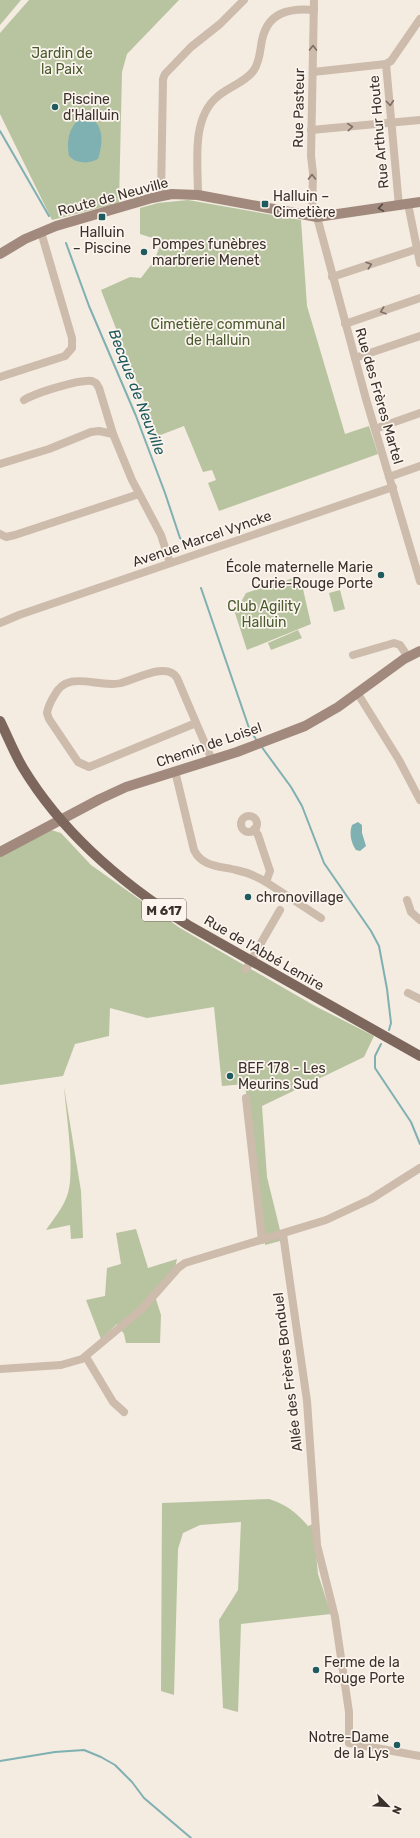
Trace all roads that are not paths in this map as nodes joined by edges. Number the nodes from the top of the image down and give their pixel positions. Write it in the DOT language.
graph roads {
  1 [pos="244,0"];
  2 [pos="314,0"];
  3 [pos="314,10"];
  4 [pos="420,18"];
  5 [pos="386,64"];
  6 [pos="312,72"];
  7 [pos="420,120"];
  8 [pos="392,123"];
  9 [pos="311,130"];
  10 [pos="198,195"];
  11 [pos="162,196"];
  12 [pos="420,202"];
  13 [pos="403,205"];
  14 [pos="314,217"];
  15 [pos="41,232"];
  16 [pos="417,249"];
  17 [pos="0,254"];
  18 [pos="420,263"];
  19 [pos="332,277"];
  20 [pos="420,298"];
  21 [pos="345,324"];
  22 [pos="420,336"];
  23 [pos="355,358"];
  24 [pos="0,377"];
  25 [pos="24,400"];
  26 [pos="420,413"];
  27 [pos="375,429"];
  28 [pos="113,434"];
  29 [pos="0,464"];
  30 [pos="420,466"];
  31 [pos="389,477"];
  32 [pos="392,487"];
  33 [pos="139,494"];
  34 [pos="0,534"];
  35 [pos="417,559"];
  36 [pos="170,563"];
  37 [pos="420,581"];
  38 [pos="20,615"];
  39 [pos="0,619"];
  40 [pos="0,624"];
  41 [pos="420,651"];
  42 [pos="353,655"];
  43 [pos="408,657"];
  44 [pos="358,694"];
  45 [pos="0,721"];
  46 [pos="196,723"];
  47 [pos="212,760"];
  48 [pos="175,771"];
  49 [pos="420,800"];
  50 [pos="64,818"];
  51 [pos="254,829"];
  52 [pos="0,852"];
  53 [pos="266,882"];
  54 [pos="407,900"];
  55 [pos="280,910"];
  56 [pos="321,918"];
  57 [pos="420,920"];
  58 [pos="250,962"];
  59 [pos="408,993"];
  60 [pos="420,999"];
  61 [pos="420,1056"];
  62 [pos="246,1098"];
  63 [pos="420,1168"];
  64 [pos="283,1234"];
  65 [pos="262,1240"];
  66 [pos="86,1357"];
  67 [pos="0,1369"];
  68 [pos="124,1412"];
  69 [pos="420,1756"];
  1 -- 11 [label="street"];
  2 -- 3 [label="street, Rue Pasteur"];
  6 -- 3 [label="street, Rue Pasteur, one-way"];
  3 -- 10 [label="street"];
  4 -- 5 [label="street, Rue Arthur Houte"];
  5 -- 6 [label="street"];
  5 -- 8 [label="street, Rue Arthur Houte, one-way"];
  6 -- 9 [label="street, Rue Pasteur"];
  7 -- 8 [label="street"];
  9 -- 8 [label="street, one-way"];
  8 -- 13 [label="street, Rue Arthur Houte"];
  14 -- 9 [label="street, Rue Pasteur, one-way"];
  10 -- 11 [label="street, Route de Neuville"];
  10 -- 14 [label="street, Route de Neuville"];
  11 -- 15 [label="street, Route de Neuville"];
  12 -- 13 [label="street, Route de Neuville"];
  13 -- 14 [label="street, Route de Neuville, one-way"];
  13 -- 16 [label="street, Rue Arthur Houte"];
  14 -- 19 [label="street, Rue des Frères Martel"];
  15 -- 17 [label="street, Route de Neuville"];
  15 -- 24 [label="street"];
  16 -- 18 [label="street, Rue Arthur Houte"];
  19 -- 16 [label="street, one-way"];
  19 -- 21 [label="street, Rue des Frères Martel"];
  20 -- 21 [label="street, one-way"];
  21 -- 23 [label="street, Rue des Frères Martel"];
  22 -- 23 [label="street"];
  23 -- 27 [label="street, Rue des Frères Martel"];
  25 -- 28 [label="street"];
  26 -- 27 [label="street"];
  27 -- 31 [label="street, Rue des Frères Martel"];
  28 -- 29 [label="street"];
  28 -- 33 [label="street"];
  30 -- 31 [label="street"];
  31 -- 32 [label="street, Rue des Frères Martel"];
  32 -- 35 [label="street, Rue des Frères Martel"];
  32 -- 36 [label="street, Avenue Marcel Vyncke"];
  33 -- 34 [label="street"];
  33 -- 36 [label="street"];
  35 -- 37 [label="street, Rue des Frères Martel"];
  36 -- 38 [label="street, Avenue Marcel Vyncke"];
  38 -- 39 [label="street, Avenue Marcel Vyncke"];
  38 -- 40 [label="street, Avenue Marcel Vyncke"];
  41 -- 43 [label="street, Chemin de Loisel"];
  42 -- 43 [label="street"];
  43 -- 44 [label="street, Chemin de Loisel"];
  44 -- 47 [label="street, Chemin de Loisel"];
  44 -- 49 [label="street"];
  45 -- 50 [label="main road, Rue de l'Abbé Lemire / M 617"];
  46 -- 46 [label="street"];
  46 -- 47 [label="street"];
  47 -- 48 [label="street, Chemin de Loisel"];
  48 -- 50 [label="street, Chemin de Loisel"];
  48 -- 53 [label="street"];
  50 -- 52 [label="street, Chemin de Loisel"];
  50 -- 58 [label="main road, Rue de l'Abbé Lemire / M 617"];
  51 -- 53 [label="street"];
  53 -- 56 [label="street"];
  54 -- 57 [label="street"];
  55 -- 58 [label="street"];
  58 -- 61 [label="main road, Rue de l'Abbé Lemire / M 617"];
  59 -- 60 [label="street"];
  62 -- 65 [label="street"];
  63 -- 64 [label="street"];
  64 -- 65 [label="street"];
  64 -- 69 [label="street, Allée des Frères Bonduel"];
  65 -- 66 [label="street"];
  66 -- 67 [label="street"];
  66 -- 68 [label="street"];
}
